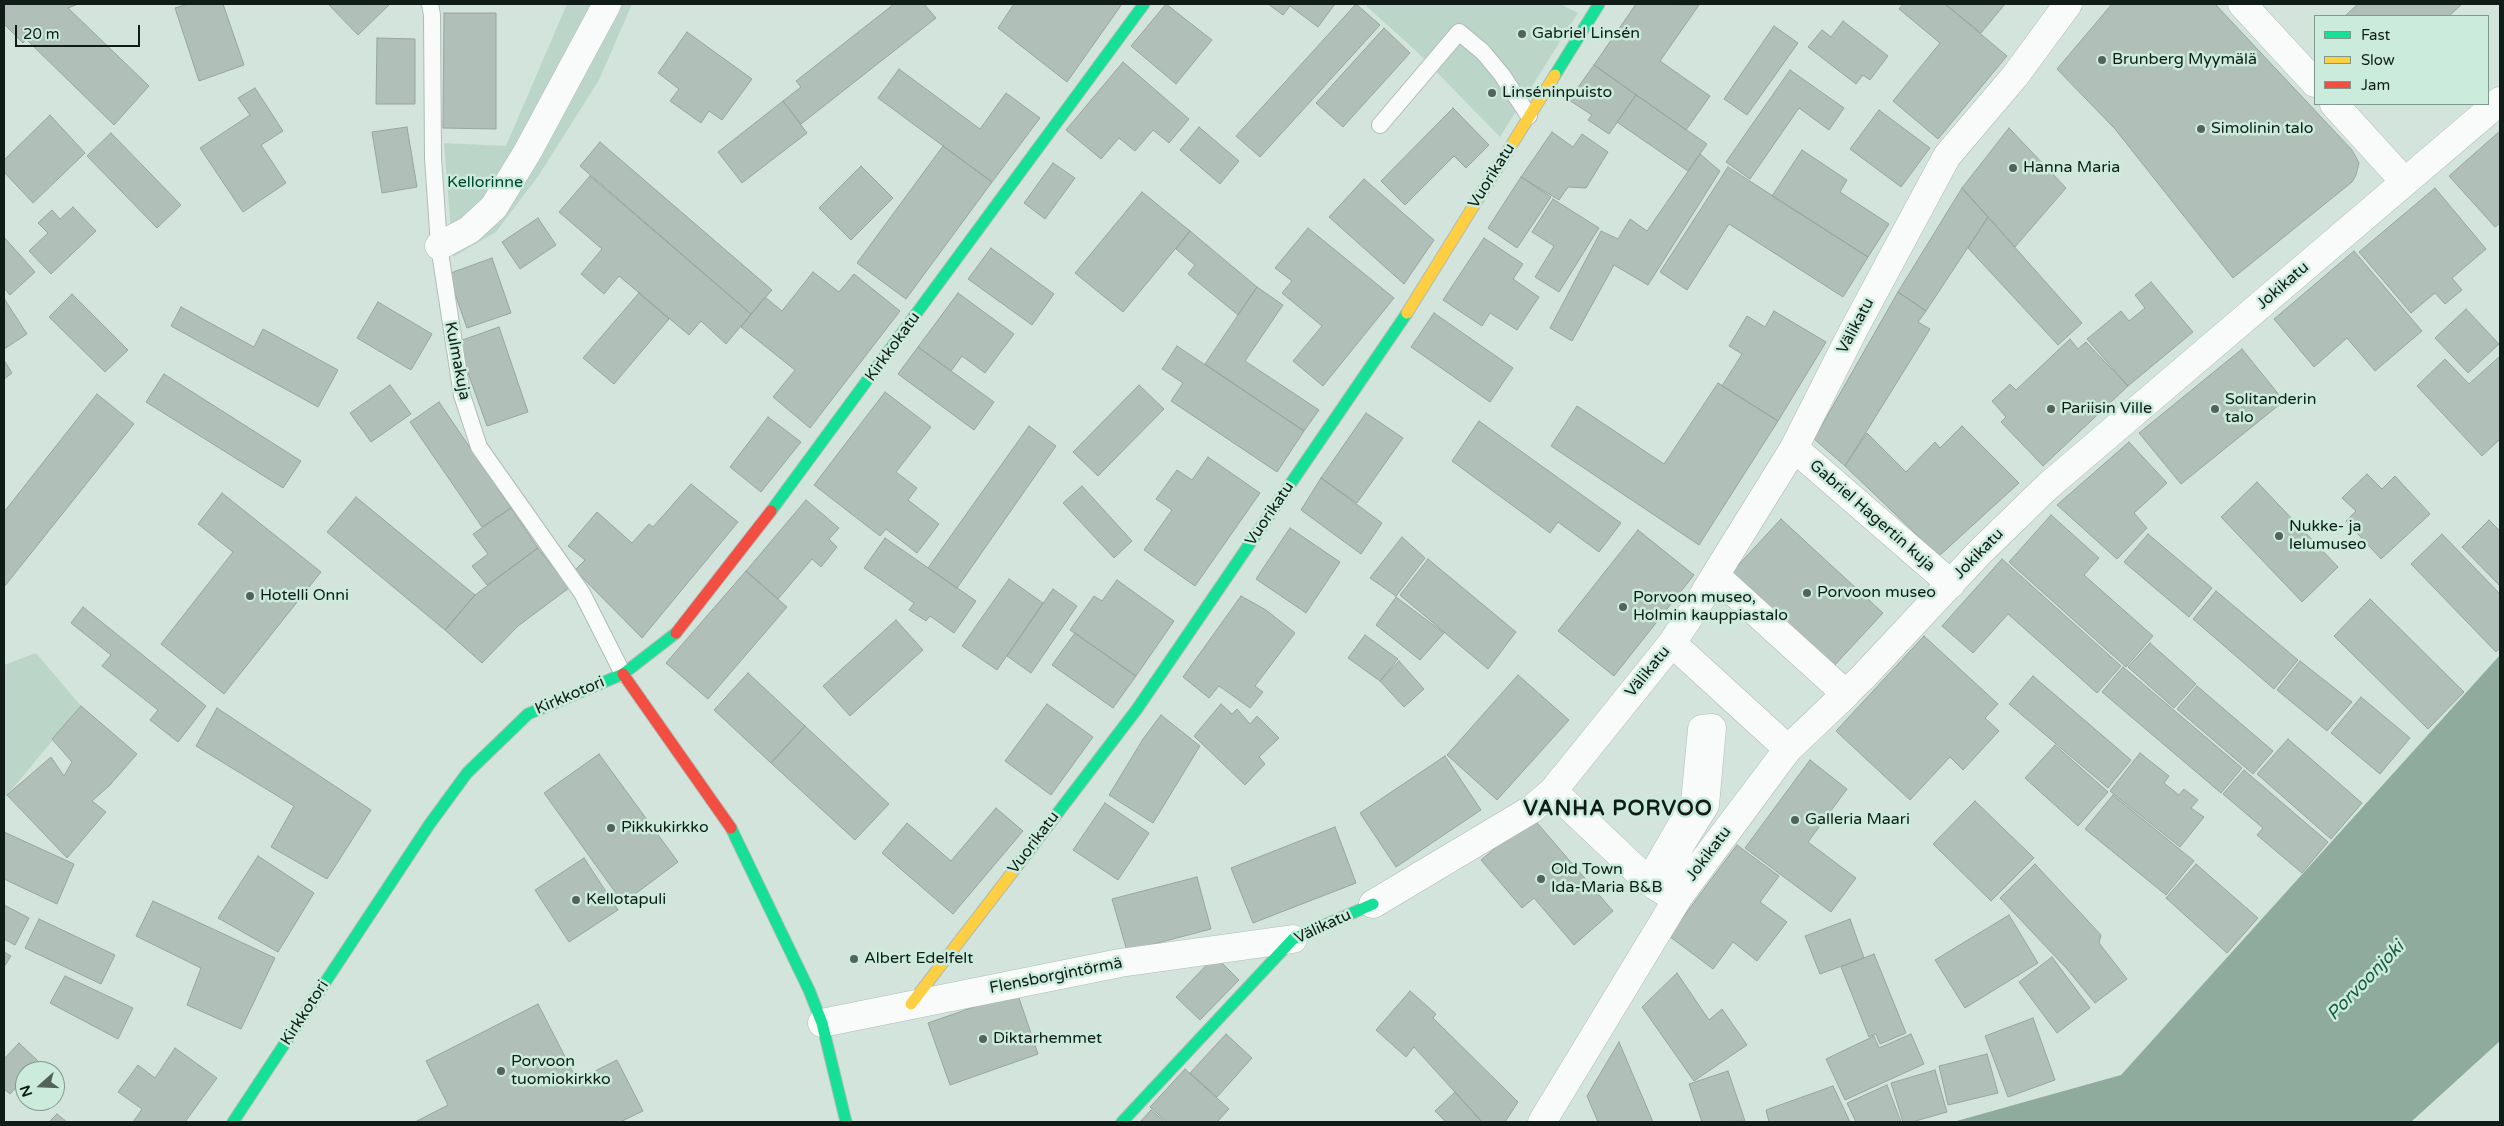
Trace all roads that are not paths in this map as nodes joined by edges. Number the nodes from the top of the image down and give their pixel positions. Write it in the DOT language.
graph roads {
  1 [pos="430,4"];
  2 [pos="607,4"];
  3 [pos="1144,4"];
  4 [pos="1599,4"];
  5 [pos="2068,4"];
  6 [pos="2242,4"];
  7 [pos="2314,82"];
  8 [pos="2500,100"];
  9 [pos="2335,105"];
  10 [pos="1529,116"];
  11 [pos="1380,125"];
  12 [pos="2404,181"];
  13 [pos="439,246"];
  14 [pos="1794,448"];
  15 [pos="1716,576"];
  16 [pos="1951,584"];
  17 [pos="1672,643"];
  18 [pos="623,674"];
  19 [pos="1846,694"];
  20 [pos="1788,749"];
  21 [pos="1553,791"];
  22 [pos="1677,899"];
  23 [pos="1373,904"];
  24 [pos="1293,939"];
  25 [pos="910,1004"];
  26 [pos="822,1022"];
  27 [pos="233,1122"];
  28 [pos="846,1122"];
  29 [pos="1122,1122"];
  30 [pos="1542,1122"];
  1 -- 13 [label="lane, Kulmakuja"];
  2 -- 13 [label="street"];
  3 -- 18 [label="street, Kirkkokatu"];
  4 -- 10 [label="street, Vuorikatu"];
  5 -- 14 [label="street, Välikatu"];
  6 -- 7 [label="street"];
  8 -- 12 [label="street, Jokikatu"];
  9 -- 12 [label="street"];
  10 -- 11 [label="lane"];
  10 -- 25 [label="street, Vuorikatu"];
  12 -- 16 [label="street, Jokikatu"];
  13 -- 18 [label="lane, Kulmakuja"];
  14 -- 15 [label="street, Välikatu"];
  14 -- 16 [label="street, Gabriel Hagertin kuja"];
  15 -- 17 [label="street, Välikatu"];
  15 -- 19 [label="street"];
  16 -- 19 [label="street, Jokikatu"];
  17 -- 20 [label="street"];
  17 -- 21 [label="street, Välikatu"];
  18 -- 26 [label="street, Kirkkotori"];
  18 -- 27 [label="street, Kirkkotori"];
  19 -- 20 [label="street, Jokikatu"];
  20 -- 22 [label="street, Jokikatu"];
  21 -- 22 [label="street"];
  21 -- 23 [label="street, Välikatu"];
  22 -- 30 [label="street, Jokikatu"];
  23 -- 24 [label="street, Välikatu"];
  24 -- 25 [label="street, Flensborgintörmä"];
  24 -- 29 [label="street, Välikatu"];
  25 -- 26 [label="street, Flensborgintörmä"];
  26 -- 28 [label="street, Kirkkotori"];
}
